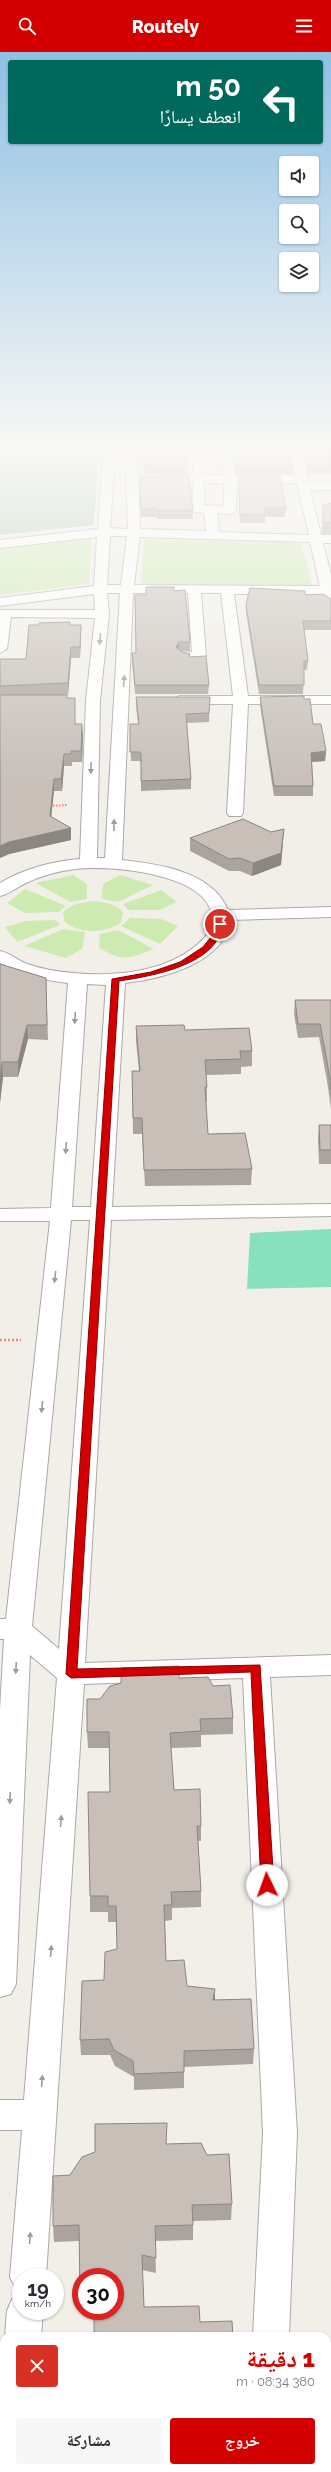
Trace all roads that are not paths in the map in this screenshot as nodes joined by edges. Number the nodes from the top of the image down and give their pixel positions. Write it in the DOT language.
graph roads {
  1 [pos="103,559"];
  2 [pos="131,559"];
  3 [pos="321,559"];
  4 [pos="100,589"];
  5 [pos="127,589"];
  6 [pos="194,589"];
  7 [pos="227,589"];
  8 [pos="330,594"];
  9 [pos="2,609"];
  10 [pos="102,614"];
  11 [pos="0,649"];
  12 [pos="184,656"];
  13 [pos="78,700"];
  14 [pos="93,700"];
  15 [pos="122,700"];
  16 [pos="137,700"];
  17 [pos="161,700"];
  18 [pos="241,700"];
  19 [pos="331,700"];
  20 [pos="115,804"];
  21 [pos="90,805"];
  22 [pos="235,813"];
  23 [pos="88,863"];
  24 [pos="113,864"];
  25 [pos="0,891"];
  26 [pos="331,912"];
  27 [pos="221,915"];
  28 [pos="0,956"];
  29 [pos="78,979"];
  30 [pos="116,979"];
  31 [pos="331,1210"];
  32 [pos="61,1214"];
  33 [pos="102,1214"];
  34 [pos="0,1215"];
  35 [pos="9,1629"];
  36 [pos="331,1665"];
  37 [pos="256,1668"];
  38 [pos="71,1674"];
  39 [pos="0,1984"];
  40 [pos="0,2115"];
  41 [pos="39,2115"];
  42 [pos="29,2268"];
  43 [pos="24,2320"];
  44 [pos="23,2332"];
  45 [pos="271,2332"];
  1 -- 4 [label="street"];
  2 -- 5 [label="street"];
  3 -- 8 [label="street"];
  4 -- 5 [label="street"];
  4 -- 9 [label="street"];
  4 -- 10 [label="street"];
  5 -- 6 [label="street"];
  15 -- 5 [label="street, one-way"];
  6 -- 7 [label="street"];
  6 -- 12 [label="street"];
  7 -- 8 [label="street"];
  7 -- 18 [label="street"];
  9 -- 10 [label="street"];
  9 -- 11 [label="street"];
  10 -- 14 [label="street, one-way"];
  13 -- 14 [label="street"];
  14 -- 15 [label="street"];
  14 -- 21 [label="street, one-way"];
  15 -- 16 [label="street"];
  15 -- 20 [label="street"];
  17 -- 18 [label="street"];
  18 -- 19 [label="street"];
  18 -- 22 [label="street"];
  20 -- 21 [label="street"];
  24 -- 20 [label="street, one-way"];
  21 -- 23 [label="street"];
  23 -- 24 [label="street"];
  23 -- 25 [label="street"];
  24 -- 27 [label="street"];
  26 -- 27 [label="street"];
  27 -- 30 [label="street"];
  28 -- 29 [label="street"];
  29 -- 30 [label="street"];
  29 -- 32 [label="street, one-way"];
  30 -- 33 [label="street"];
  31 -- 33 [label="street"];
  32 -- 33 [label="street"];
  32 -- 34 [label="street"];
  32 -- 35 [label="street, one-way"];
  33 -- 38 [label="street"];
  35 -- 38 [label="street"];
  35 -- 39 [label="street, one-way"];
  36 -- 37 [label="street"];
  37 -- 38 [label="street"];
  37 -- 45 [label="street"];
  41 -- 38 [label="street, one-way"];
  40 -- 41 [label="street"];
  42 -- 41 [label="street, one-way"];
  43 -- 44 [label="street"];
}
